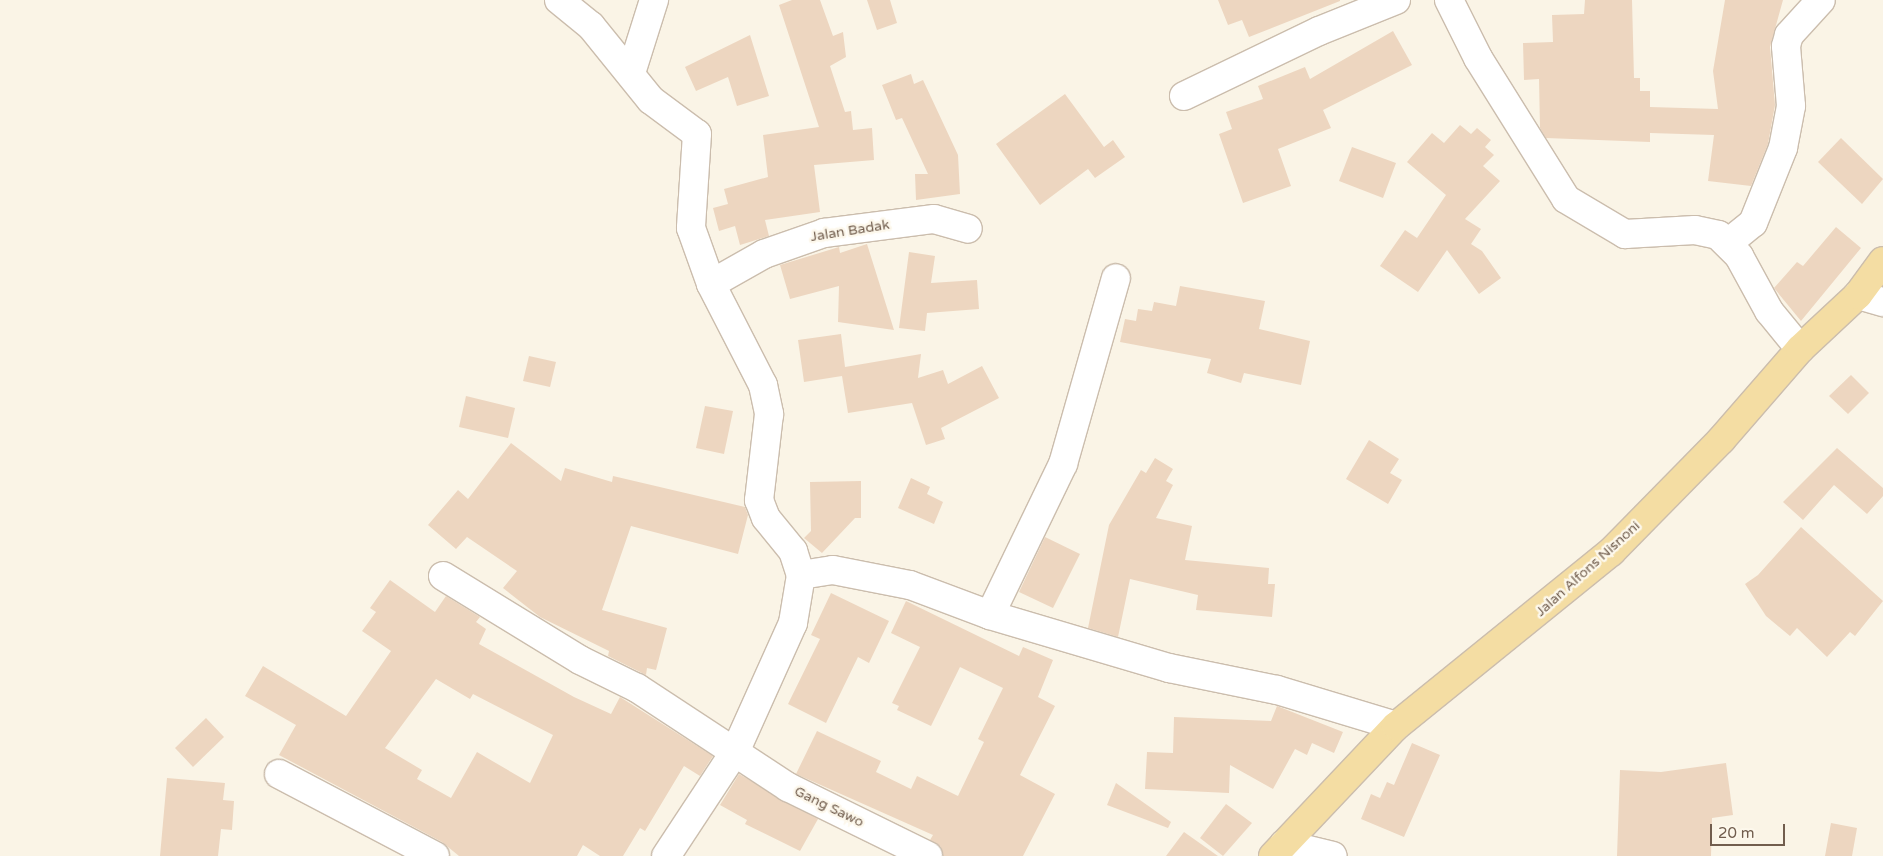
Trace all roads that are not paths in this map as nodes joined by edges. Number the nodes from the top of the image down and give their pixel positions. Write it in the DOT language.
graph roads {
  1 [pos="559,0"];
  2 [pos="654,0"];
  3 [pos="1396,0"];
  4 [pos="1449,0"];
  5 [pos="1821,0"];
  6 [pos="631,74"];
  7 [pos="1184,96"];
  8 [pos="968,229"];
  9 [pos="1728,243"];
  10 [pos="1883,261"];
  11 [pos="1116,278"];
  12 [pos="711,284"];
  13 [pos="1871,298"];
  14 [pos="1800,349"];
  15 [pos="801,575"];
  16 [pos="443,576"];
  17 [pos="990,615"];
  18 [pos="1396,726"];
  19 [pos="736,750"];
  20 [pos="279,774"];
  21 [pos="1279,850"];
  22 [pos="435,856"];
  23 [pos="666,856"];
  24 [pos="928,856"];
  25 [pos="1333,856"];
  1 -- 6 [label="street"];
  2 -- 6 [label="street"];
  3 -- 7 [label="street"];
  4 -- 9 [label="street"];
  5 -- 9 [label="street"];
  6 -- 12 [label="street"];
  8 -- 12 [label="street, Jalan Badak"];
  9 -- 14 [label="street"];
  10 -- 13 [label="main road, Jalan Alfons Nisnoni"];
  11 -- 17 [label="street"];
  12 -- 15 [label="street"];
  13 -- 14 [label="main road, Jalan Alfons Nisnoni"];
  14 -- 18 [label="main road, Jalan Alfons Nisnoni"];
  15 -- 17 [label="street"];
  15 -- 19 [label="street"];
  16 -- 19 [label="street, Gang Sawo"];
  17 -- 18 [label="street"];
  18 -- 21 [label="main road, Jalan Alfons Nisnoni"];
  19 -- 23 [label="street"];
  19 -- 24 [label="street, Gang Sawo"];
  20 -- 22 [label="street"];
  21 -- 25 [label="street"];
}
